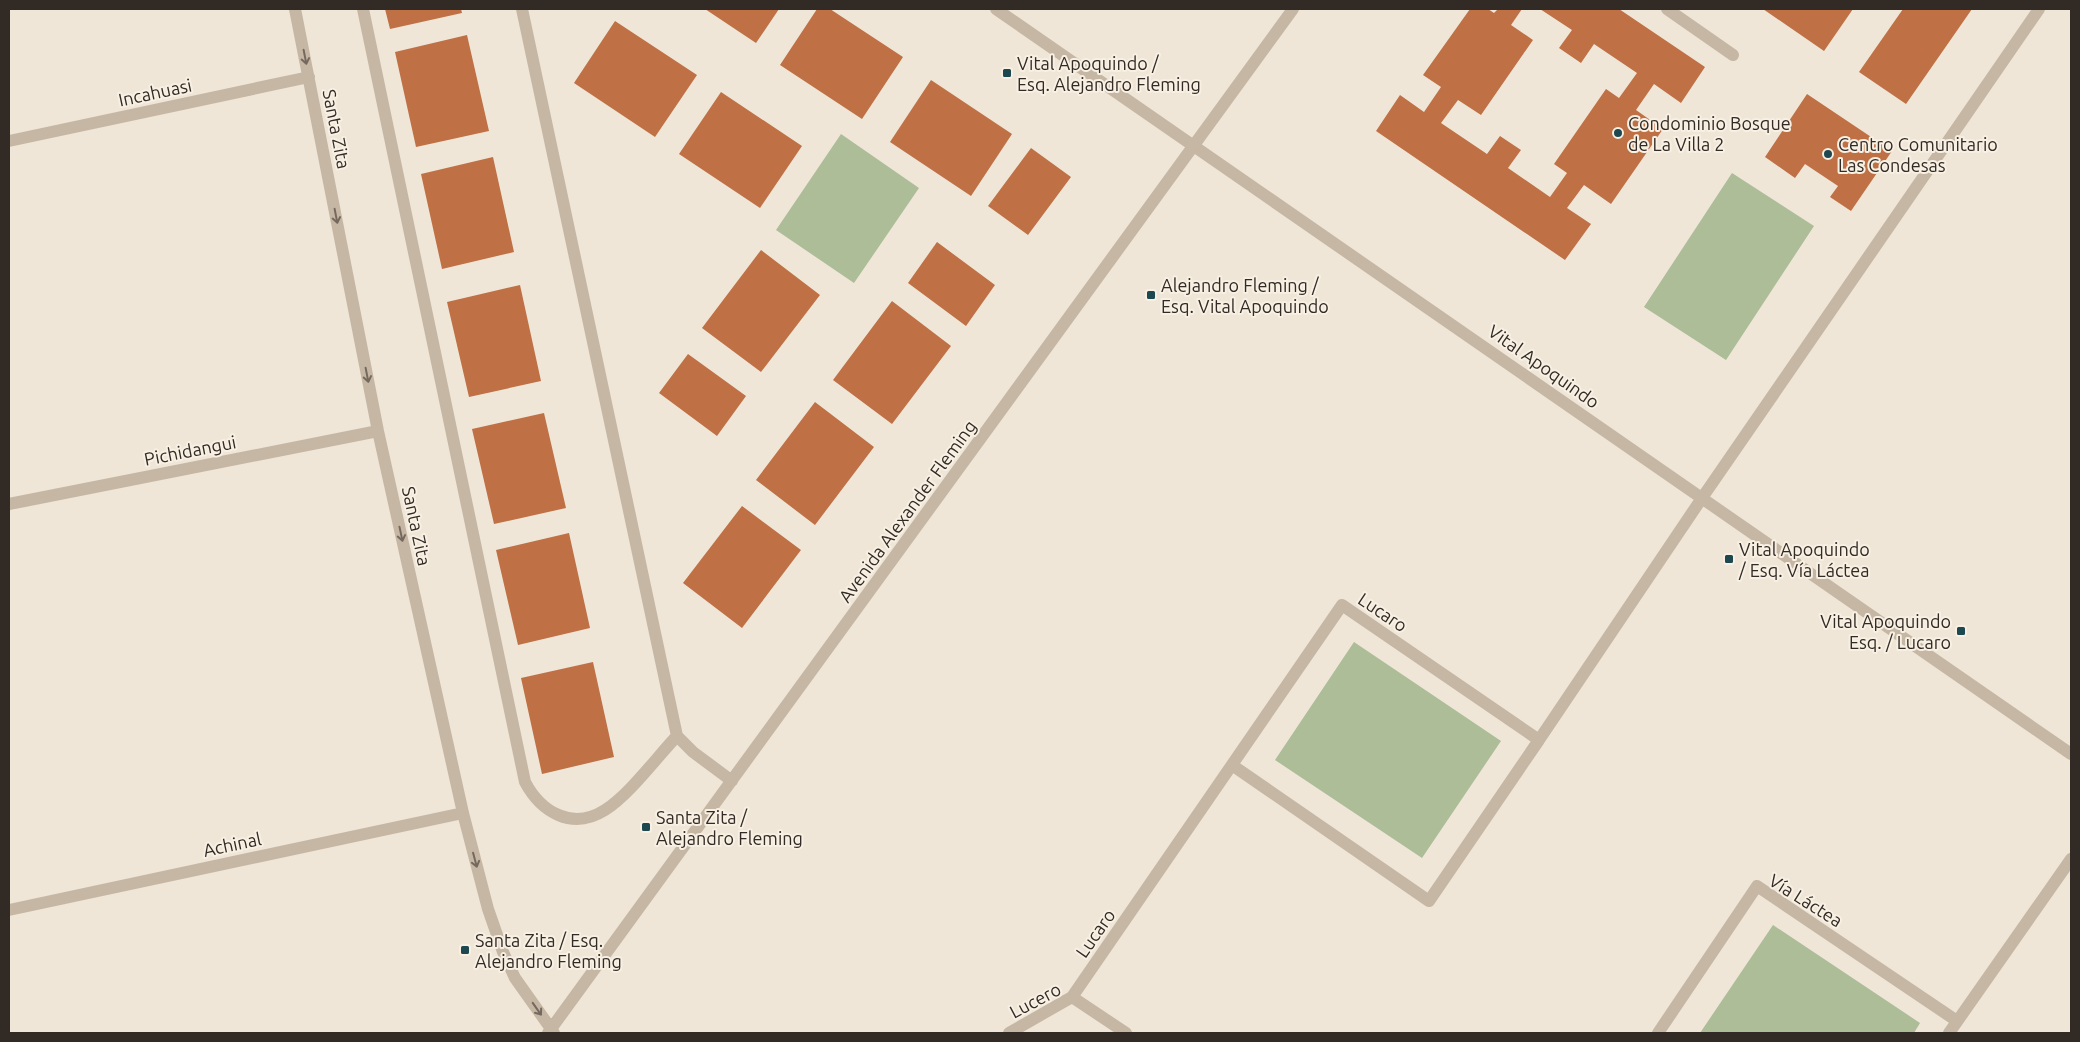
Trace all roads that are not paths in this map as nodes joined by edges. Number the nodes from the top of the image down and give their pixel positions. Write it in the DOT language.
graph roads {
  1 [pos="295,9"];
  2 [pos="363,9"];
  3 [pos="522,9"];
  4 [pos="996,9"];
  5 [pos="1293,9"];
  6 [pos="1667,9"];
  7 [pos="2039,9"];
  8 [pos="1733,55"];
  9 [pos="309,78"];
  10 [pos="9,141"];
  11 [pos="1195,146"];
  12 [pos="378,431"];
  13 [pos="1702,498"];
  14 [pos="9,504"];
  15 [pos="677,736"];
  16 [pos="1539,740"];
  17 [pos="2071,754"];
  18 [pos="1232,765"];
  19 [pos="732,781"];
  20 [pos="463,813"];
  21 [pos="2071,859"];
  22 [pos="9,910"];
  23 [pos="1072,997"];
  24 [pos="1957,1021"];
  25 [pos="551,1032"];
  26 [pos="1010,1033"];
  27 [pos="1126,1033"];
  28 [pos="1658,1033"];
  29 [pos="1949,1033"];
  1 -- 9 [label="street, Santa Zita, one-way"];
  2 -- 15 [label="street"];
  3 -- 15 [label="street"];
  4 -- 11 [label="street, Vital Apoquindo"];
  5 -- 11 [label="street, Avenida Alexander Fleming"];
  6 -- 8 [label="street"];
  7 -- 13 [label="street"];
  9 -- 10 [label="street, Incahuasi"];
  9 -- 12 [label="street, Santa Zita, one-way"];
  11 -- 13 [label="street, Vital Apoquindo"];
  11 -- 19 [label="street, Avenida Alexander Fleming"];
  12 -- 14 [label="street, Pichidangui"];
  12 -- 20 [label="street, Santa Zita, one-way"];
  13 -- 16 [label="street"];
  13 -- 17 [label="street, Vital Apoquindo"];
  15 -- 19 [label="street"];
  16 -- 18 [label="street, Lucaro"];
  16 -- 18 [label="street"];
  18 -- 23 [label="street, Lucaro"];
  19 -- 25 [label="street, Avenida Alexander Fleming"];
  20 -- 22 [label="street, Achinal"];
  20 -- 25 [label="street, Santa Zita, one-way"];
  21 -- 24 [label="street"];
  23 -- 26 [label="street, Lucero"];
  23 -- 27 [label="street, Lucero"];
  24 -- 28 [label="street, Vía Láctea"];
  24 -- 29 [label="street"];
}
